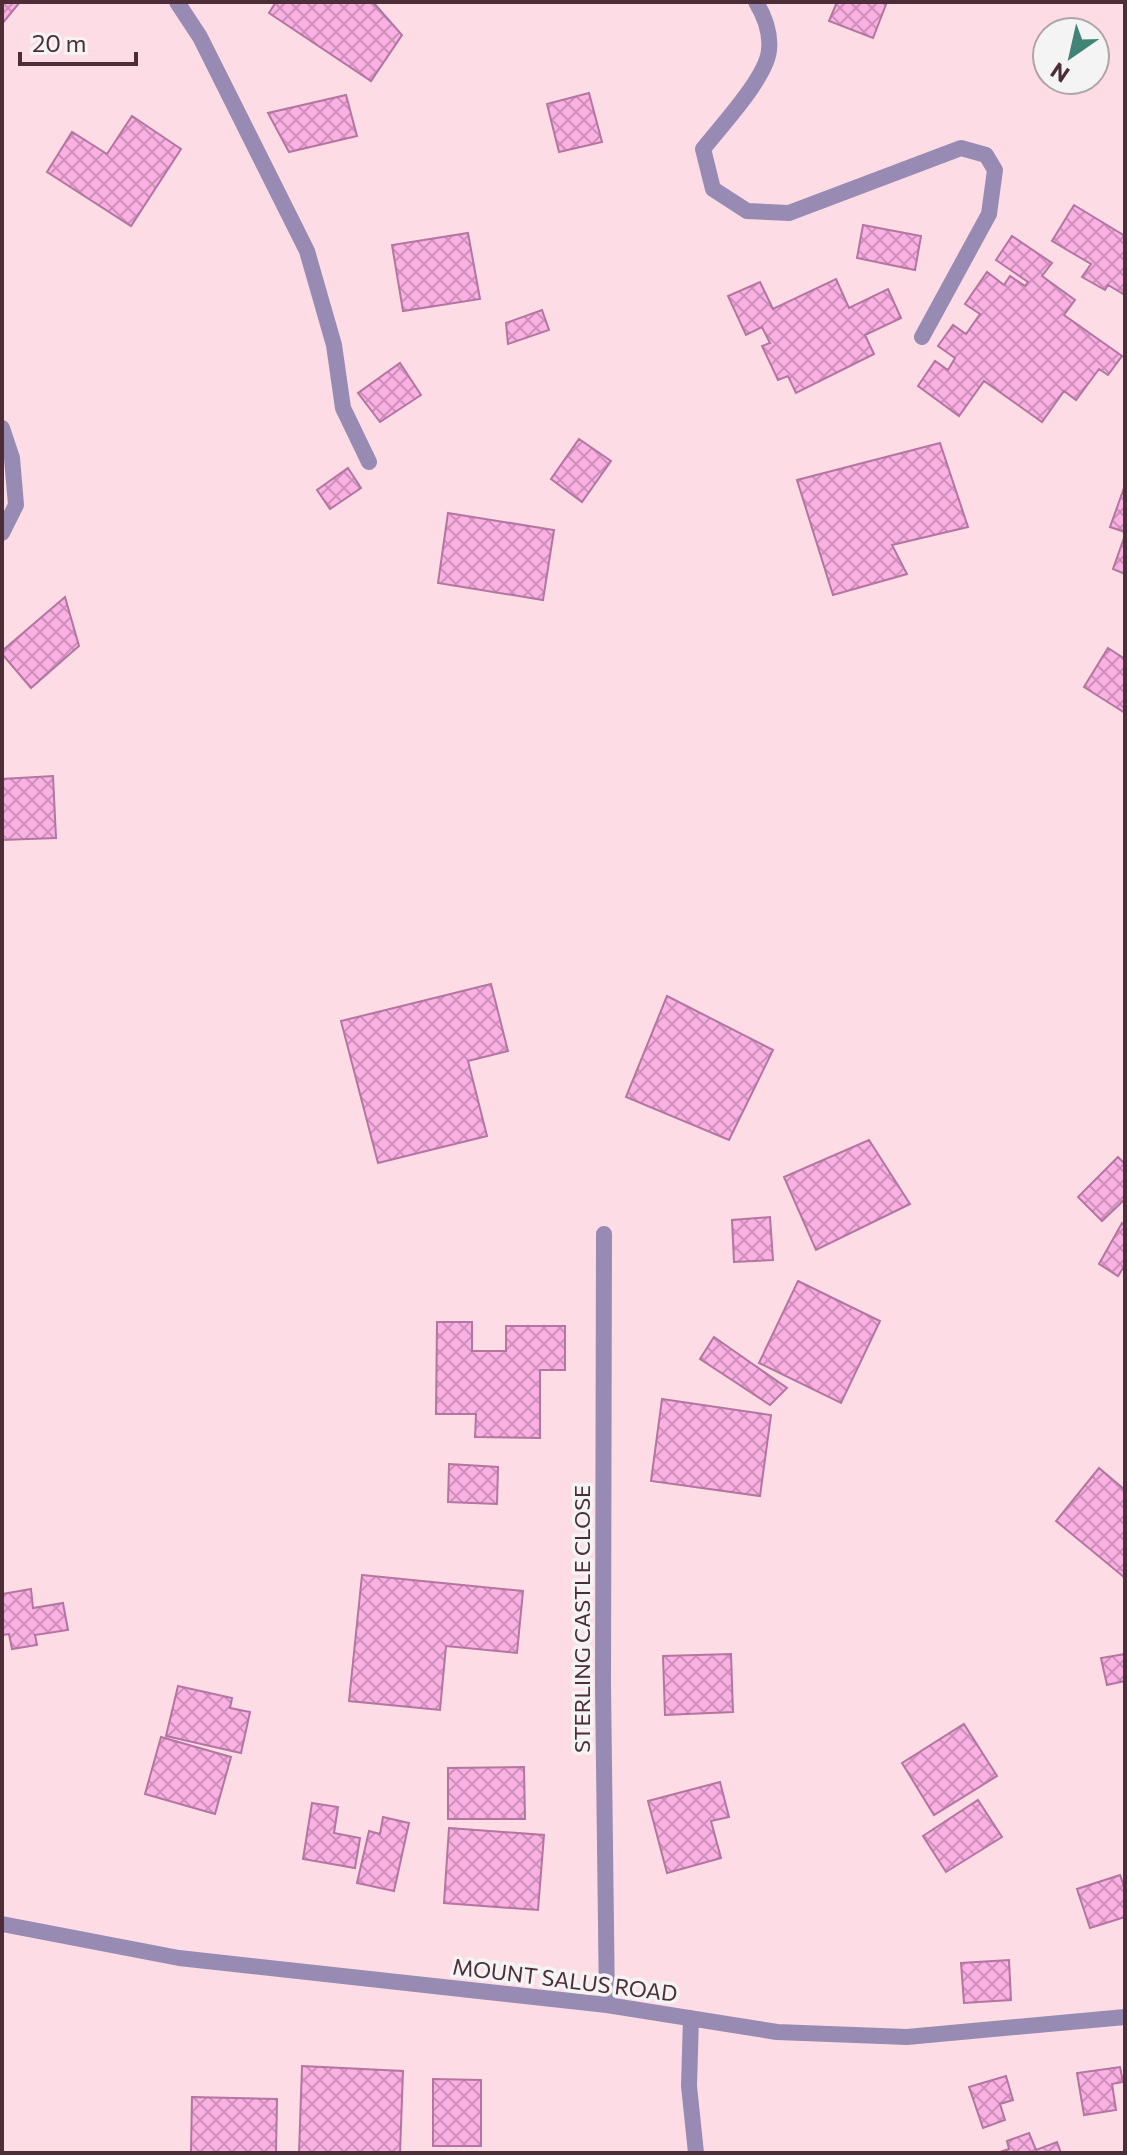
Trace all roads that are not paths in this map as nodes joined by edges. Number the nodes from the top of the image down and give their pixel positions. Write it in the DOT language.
graph roads {
  1 [pos="177,2"];
  2 [pos="756,2"];
  3 [pos="922,337"];
  4 [pos="2,428"];
  5 [pos="369,462"];
  6 [pos="2,533"];
  7 [pos="604,1234"];
  8 [pos="2,1924"];
  9 [pos="607,2005"];
  10 [pos="1125,2017"];
  11 [pos="691,2018"];
  12 [pos="696,2153"];
  1 -- 5 [label="street"];
  2 -- 3 [label="street"];
  4 -- 6 [label="street"];
  7 -- 9 [label="street, STERLING CASTLE CLOSE"];
  8 -- 9 [label="street, MOUNT SALUS ROAD"];
  9 -- 11 [label="street, MOUNT SALUS ROAD"];
  10 -- 11 [label="street, MOUNT SALUS ROAD"];
  11 -- 12 [label="street"];
}
